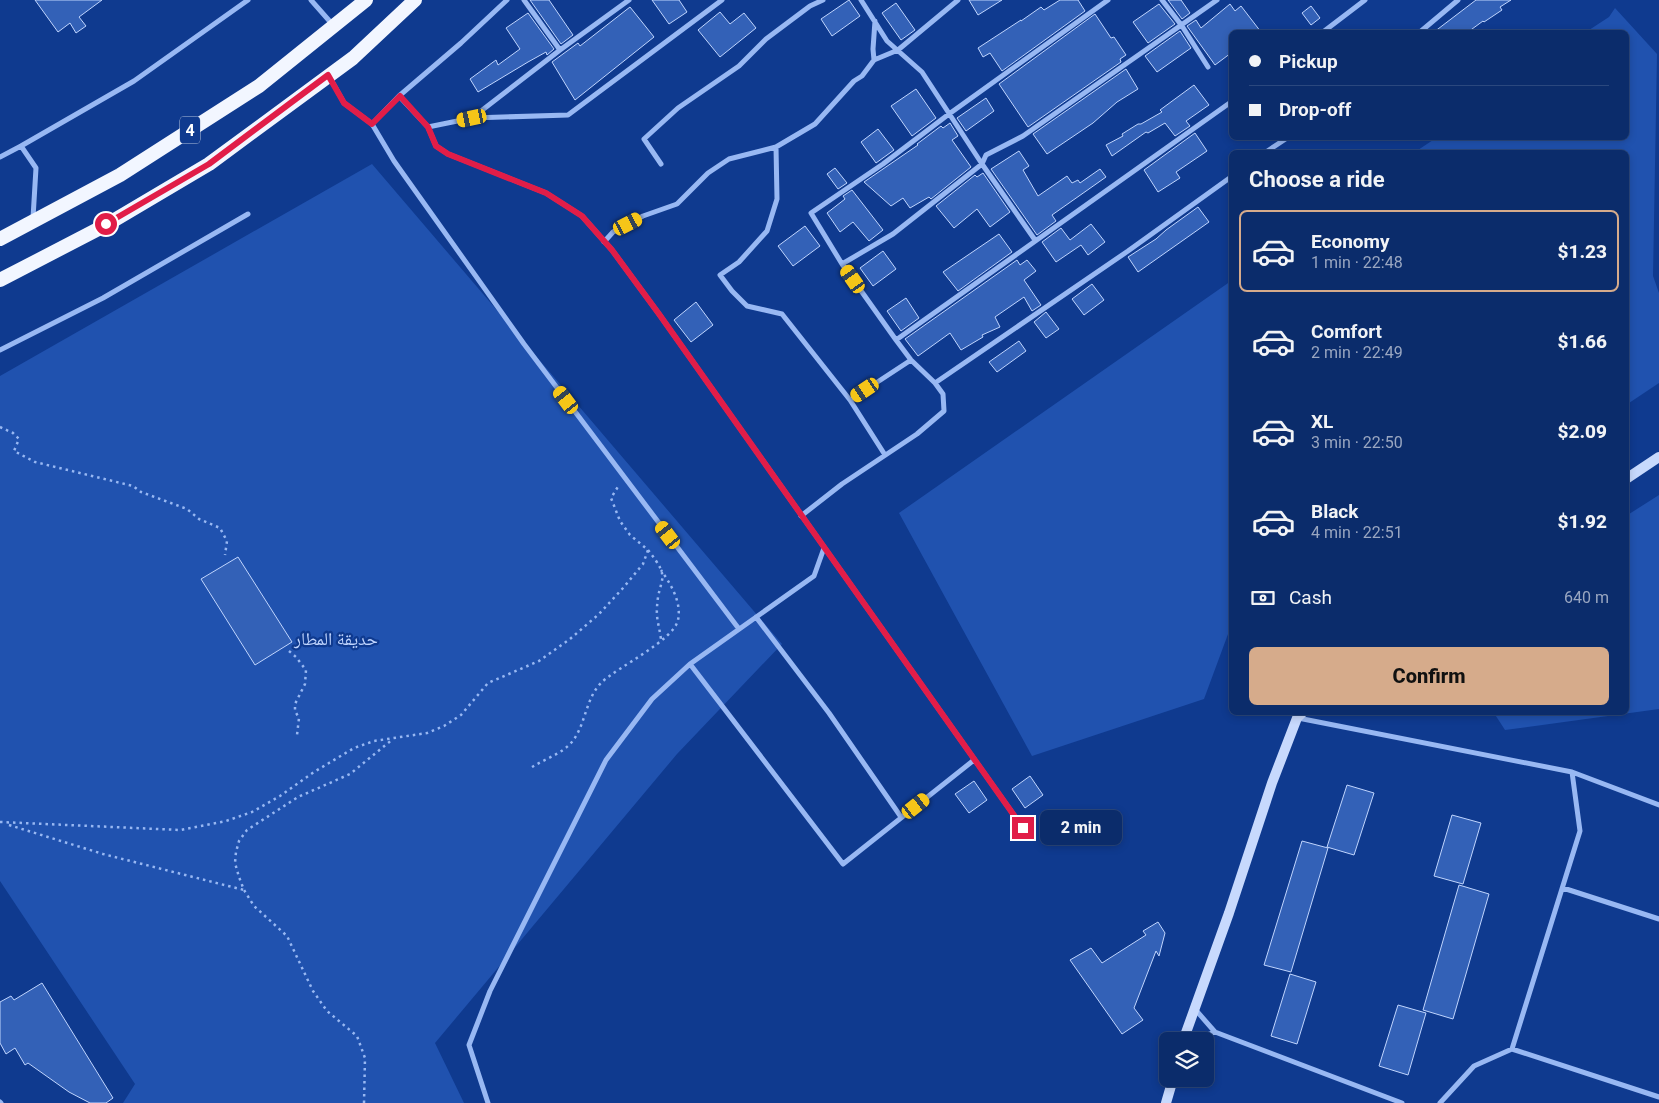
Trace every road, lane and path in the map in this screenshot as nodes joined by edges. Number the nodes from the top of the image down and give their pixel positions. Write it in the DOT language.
graph roads {
  1 [pos="248,0"];
  2 [pos="311,0"];
  3 [pos="366,0"];
  4 [pos="415,0"];
  5 [pos="507,0"];
  6 [pos="524,0"];
  7 [pos="629,0"];
  8 [pos="722,0"];
  9 [pos="823,0"];
  10 [pos="861,0"];
  11 [pos="958,0"];
  12 [pos="1108,0"];
  13 [pos="1162,0"];
  14 [pos="1217,0"];
  15 [pos="1365,0"];
  16 [pos="1458,0"];
  17 [pos="875,21"];
  18 [pos="333,26"];
  19 [pos="1182,26"];
  20 [pos="1326,30"];
  21 [pos="1422,30"];
  22 [pos="560,50"];
  23 [pos="898,50"];
  24 [pos="874,60"];
  25 [pos="1208,67"];
  26 [pos="328,75"];
  27 [pos="400,96"];
  28 [pos="1229,103"];
  29 [pos="949,114"];
  30 [pos="472,118"];
  31 [pos="372,124"];
  32 [pos="428,127"];
  33 [pos="1284,140"];
  34 [pos="21,146"];
  35 [pos="776,147"];
  36 [pos="1269,150"];
  37 [pos="0,156"];
  38 [pos="661,164"];
  39 [pos="982,164"];
  40 [pos="1229,179"];
  41 [pos="248,214"];
  42 [pos="33,222"];
  43 [pos="0,239"];
  44 [pos="1035,240"];
  45 [pos="604,242"];
  46 [pos="842,264"];
  47 [pos="0,280"];
  48 [pos="896,340"];
  49 [pos="0,350"];
  50 [pos="911,360"];
  51 [pos="935,383"];
  52 [pos="850,400"];
  53 [pos="0,427"];
  54 [pos="885,454"];
  55 [pos="1659,457"];
  56 [pos="1629,477"];
  57 [pos="624,478"];
  58 [pos="801,516"];
  59 [pos="824,548"];
  60 [pos="648,550"];
  61 [pos="225,555"];
  62 [pos="661,570"];
  63 [pos="756,617"];
  64 [pos="739,628"];
  65 [pos="661,640"];
  66 [pos="289,651"];
  67 [pos="690,664"];
  68 [pos="1300,715"];
  69 [pos="296,734"];
  70 [pos="395,738"];
  71 [pos="974,760"];
  72 [pos="532,767"];
  73 [pos="1572,772"];
  74 [pos="1659,806"];
  75 [pos="901,817"];
  76 [pos="1,823"];
  77 [pos="1023,828"];
  78 [pos="1563,888"];
  79 [pos="244,890"];
  80 [pos="1659,919"];
  81 [pos="1194,1007"];
  82 [pos="1186,1032"];
  83 [pos="1215,1032"];
  84 [pos="1512,1049"];
  85 [pos="1171,1087"];
  86 [pos="1659,1097"];
  87 [pos="364,1103"];
  88 [pos="488,1103"];
  89 [pos="1166,1103"];
  90 [pos="1402,1103"];
  91 [pos="1440,1103"];
  1 -- 34 [label="street"];
  2 -- 18 [label="street"];
  3 -- 18 [label="highway, 4"];
  4 -- 26 [label="highway, 4"];
  5 -- 27 [label="street"];
  6 -- 22 [label="street"];
  7 -- 22 [label="street"];
  8 -- 30 [label="street"];
  9 -- 38 [label="street"];
  10 -- 17 [label="street"];
  11 -- 23 [label="street"];
  12 -- 29 [label="street"];
  13 -- 19 [label="street"];
  14 -- 19 [label="street"];
  15 -- 20 [label="street"];
  16 -- 21 [label="street"];
  17 -- 23 [label="street"];
  17 -- 24 [label="street"];
  18 -- 42 [label="highway, 4"];
  19 -- 25 [label="street"];
  19 -- 39 [label="street"];
  22 -- 30 [label="street"];
  23 -- 24 [label="street"];
  23 -- 29 [label="street"];
  24 -- 35 [label="street"];
  26 -- 31 [label="street"];
  26 -- 47 [label="highway, 4"];
  27 -- 31 [label="street"];
  27 -- 32 [label="street"];
  28 -- 44 [label="street"];
  29 -- 39 [label="street"];
  29 -- 46 [label="street"];
  30 -- 32 [label="street"];
  31 -- 57 [label="street"];
  32 -- 45 [label="street"];
  33 -- 36 [label="street"];
  34 -- 37 [label="street"];
  34 -- 42 [label="street"];
  35 -- 45 [label="street"];
  35 -- 52 [label="street"];
  39 -- 44 [label="street"];
  39 -- 46 [label="street"];
  40 -- 51 [label="street"];
  41 -- 49 [label="street"];
  42 -- 43 [label="highway, 4"];
  44 -- 48 [label="street"];
  45 -- 58 [label="street"];
  46 -- 48 [label="street"];
  48 -- 50 [label="street"];
  50 -- 51 [label="street"];
  50 -- 52 [label="street"];
  51 -- 54 [label="street"];
  52 -- 54 [label="street"];
  53 -- 61 [label="path"];
  54 -- 58 [label="street"];
  55 -- 56 [label="main road"];
  57 -- 60 [label="path"];
  57 -- 64 [label="street"];
  58 -- 59 [label="street"];
  59 -- 63 [label="street"];
  59 -- 71 [label="street"];
  60 -- 62 [label="path"];
  60 -- 70 [label="path"];
  62 -- 65 [label="path"];
  62 -- 65 [label="path"];
  63 -- 64 [label="street"];
  63 -- 75 [label="street"];
  64 -- 67 [label="street"];
  65 -- 72 [label="path"];
  66 -- 69 [label="path"];
  67 -- 75 [label="street"];
  67 -- 88 [label="street"];
  68 -- 73 [label="street"];
  68 -- 81 [label="main road"];
  70 -- 76 [label="path"];
  70 -- 79 [label="path"];
  71 -- 75 [label="street"];
  71 -- 77 [label="street"];
  73 -- 74 [label="street"];
  73 -- 78 [label="street"];
  76 -- 79 [label="path"];
  78 -- 80 [label="street"];
  78 -- 84 [label="street"];
  79 -- 87 [label="path"];
  81 -- 82 [label="main road"];
  81 -- 83 [label="street"];
  83 -- 90 [label="street"];
  84 -- 86 [label="street"];
  84 -- 91 [label="street"];
  85 -- 89 [label="main road"];
}
